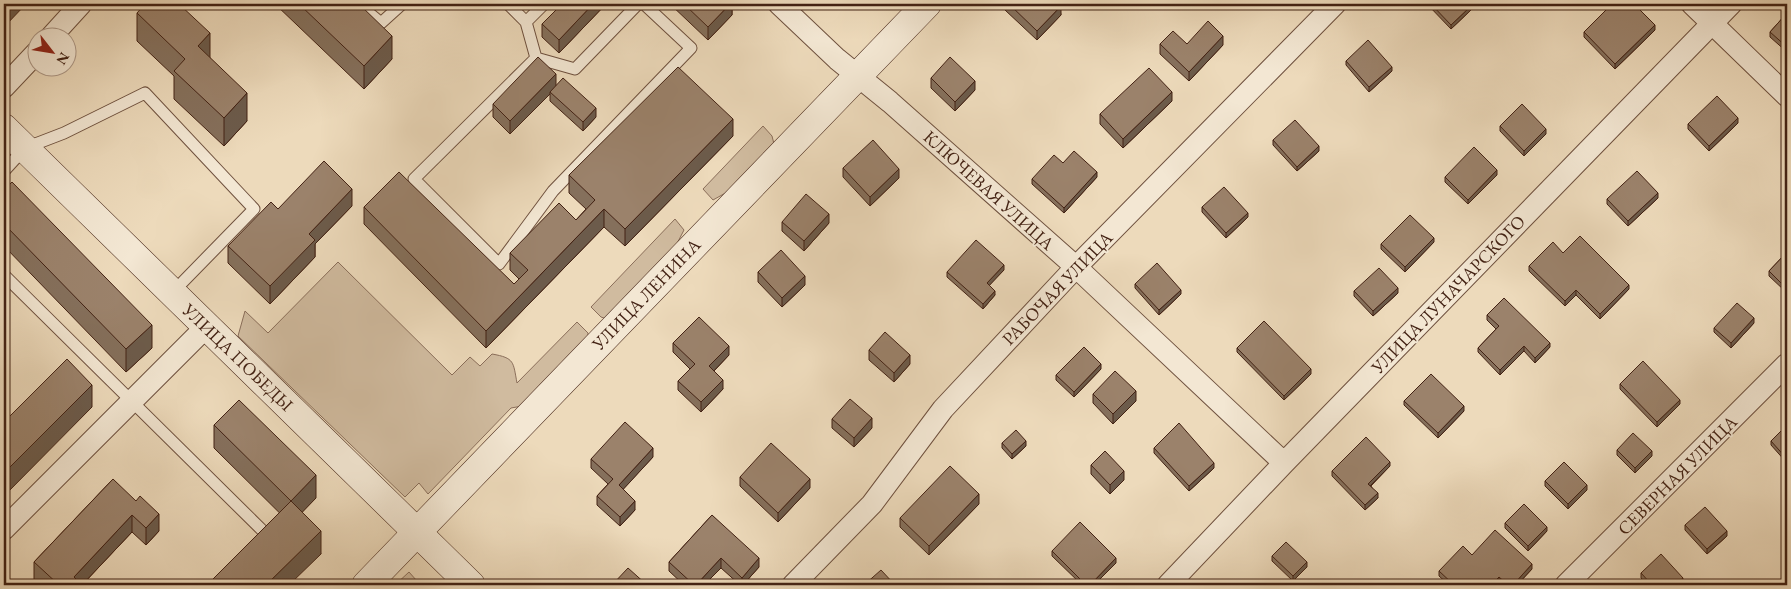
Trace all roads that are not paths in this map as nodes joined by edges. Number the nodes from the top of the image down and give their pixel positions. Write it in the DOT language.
graph roads {
  1 [pos="81,4"];
  2 [pos="358,4"];
  3 [pos="402,4"];
  4 [pos="508,4"];
  5 [pos="544,4"];
  6 [pos="638,4"];
  7 [pos="644,4"];
  8 [pos="779,4"];
  9 [pos="927,4"];
  10 [pos="1335,4"];
  11 [pos="1692,4"];
  12 [pos="1731,4"];
  13 [pos="526,22"];
  14 [pos="1712,23"];
  15 [pos="59,28"];
  16 [pos="536,58"];
  17 [pos="28,62"];
  18 [pos="856,76"];
  19 [pos="4,87"];
  20 [pos="1787,96"];
  21 [pos="4,128"];
  22 [pos="25,148"];
  23 [pos="4,171"];
  24 [pos="1076,267"];
  25 [pos="4,275"];
  26 [pos="172,293"];
  27 [pos="207,326"];
  28 [pos="1787,364"];
  29 [pos="133,401"];
  30 [pos="1284,463"];
  31 [pos="4,529"];
  32 [pos="265,533"];
  33 [pos="418,533"];
  34 [pos="366,585"];
  35 [pos="471,585"];
  36 [pos="794,585"];
  37 [pos="1168,585"];
  38 [pos="1566,585"];
  1 -- 15 [label="street"];
  2 -- 3 [label="lane"];
  4 -- 13 [label="lane"];
  5 -- 13 [label="lane"];
  6 -- 16 [label="lane"];
  7 -- 16 [label="lane"];
  8 -- 18 [label="street, КЛЮЧЕВАЯ УЛИЦА"];
  9 -- 18 [label="main road, УЛИЦА ЛЕНИНА"];
  10 -- 24 [label="street, РАБОЧАЯ УЛИЦА"];
  11 -- 14 [label="street"];
  12 -- 14 [label="street, УЛИЦА ЛУНАЧАРСКОГО"];
  13 -- 16 [label="lane"];
  14 -- 20 [label="street"];
  14 -- 30 [label="street, УЛИЦА ЛУНАЧАРСКОГО"];
  17 -- 19 [label="street"];
  18 -- 24 [label="street, КЛЮЧЕВАЯ УЛИЦА"];
  18 -- 33 [label="main road, УЛИЦА ЛЕНИНА"];
  21 -- 22 [label="main road, УЛИЦА ПОБЕДЫ"];
  22 -- 23 [label="lane"];
  22 -- 26 [label="main road, УЛИЦА ПОБЕДЫ"];
  22 -- 26 [label="lane"];
  24 -- 30 [label="street, КЛЮЧЕВАЯ УЛИЦА"];
  24 -- 36 [label="street, РАБОЧАЯ УЛИЦА"];
  25 -- 29 [label="lane"];
  26 -- 27 [label="main road, УЛИЦА ПОБЕДЫ"];
  27 -- 29 [label="street"];
  27 -- 33 [label="main road, УЛИЦА ПОБЕДЫ"];
  28 -- 38 [label="street, СЕВЕРНАЯ УЛИЦА"];
  29 -- 31 [label="street"];
  29 -- 32 [label="lane"];
  30 -- 37 [label="street, УЛИЦА ЛУНАЧАРСКОГО"];
  33 -- 34 [label="main road, УЛИЦА ЛЕНИНА"];
  33 -- 35 [label="main road, УЛИЦА ПОБЕДЫ"];
}
